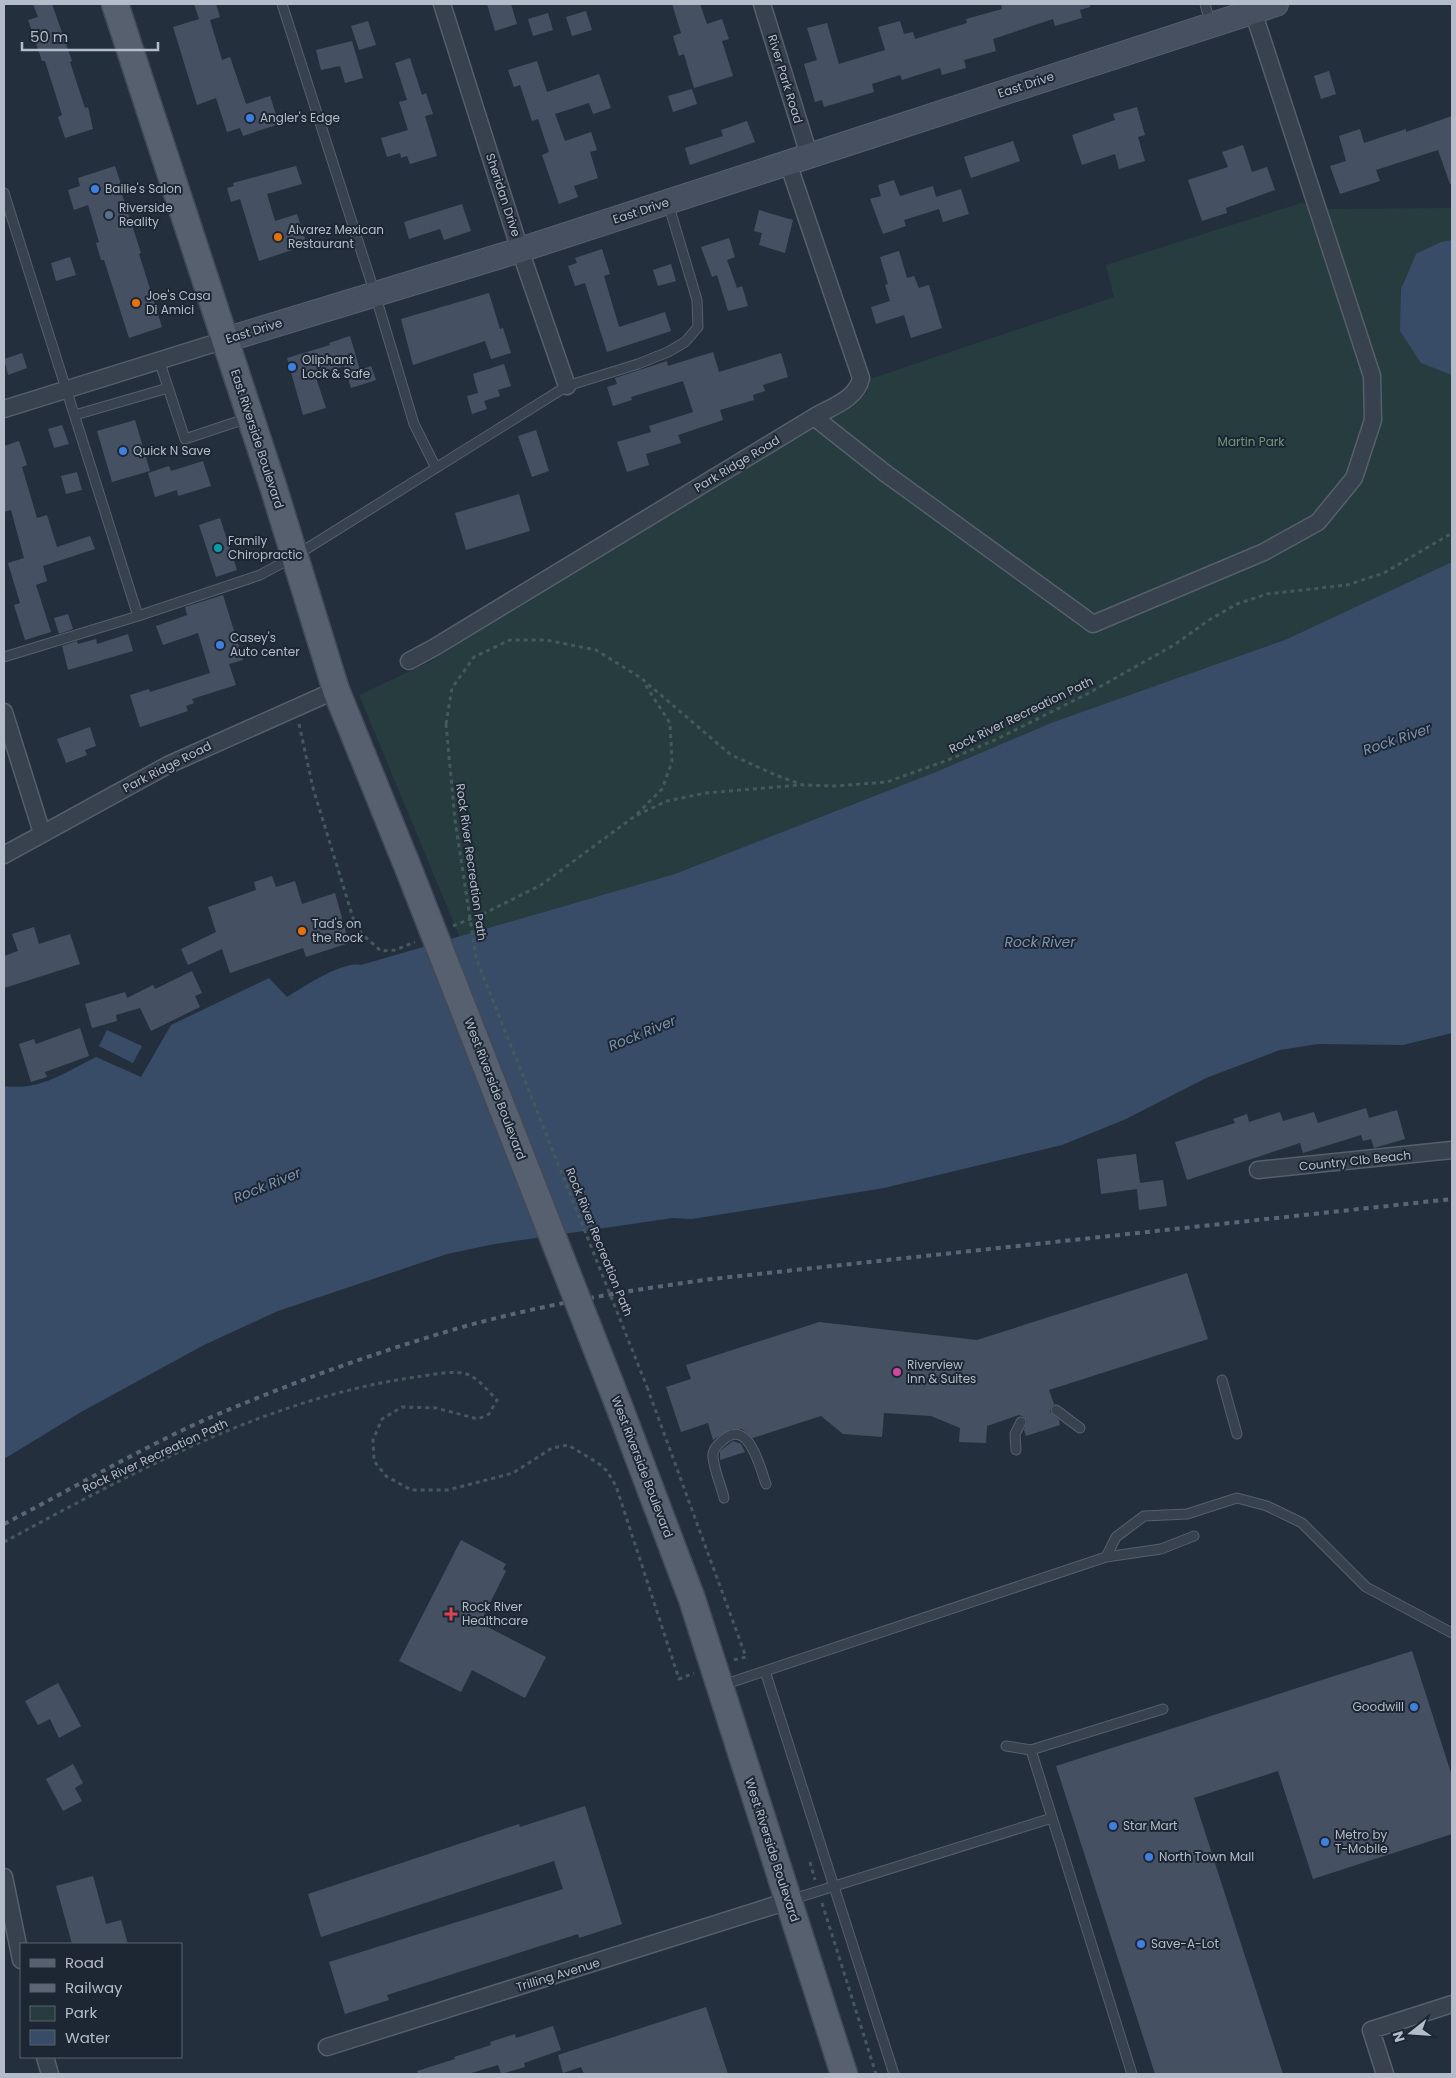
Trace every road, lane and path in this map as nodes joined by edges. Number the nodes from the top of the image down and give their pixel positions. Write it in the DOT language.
graph roads {
  1 [pos="115,4"];
  2 [pos="282,4"];
  3 [pos="442,4"];
  4 [pos="762,4"];
  5 [pos="1276,4"];
  6 [pos="1254,11"];
  7 [pos="1208,14"];
  8 [pos="798,159"];
  9 [pos="4,193"];
  10 [pos="668,202"];
  11 [pos="520,250"];
  12 [pos="375,294"];
  13 [pos="225,340"];
  14 [pos="159,360"];
  15 [pos="567,386"];
  16 [pos="66,388"];
  17 [pos="168,388"];
  18 [pos="4,409"];
  19 [pos="75,415"];
  20 [pos="250,417"];
  21 [pos="814,417"];
  22 [pos="436,468"];
  23 [pos="1452,533"];
  24 [pos="295,556"];
  25 [pos="138,616"];
  26 [pos="4,657"];
  27 [pos="410,661"];
  28 [pos="641,678"];
  29 [pos="336,690"];
  30 [pos="296,709"];
  31 [pos="4,712"];
  32 [pos="803,785"];
  33 [pos="635,816"];
  34 [pos="42,833"];
  35 [pos="4,855"];
  36 [pos="409,870"];
  37 [pos="445,929"];
  38 [pos="420,940"];
  39 [pos="1452,1150"];
  40 [pos="1258,1170"];
  41 [pos="1222,1380"];
  42 [pos="1056,1410"];
  43 [pos="1022,1422"];
  44 [pos="1080,1428"];
  45 [pos="1237,1434"];
  46 [pos="1016,1450"];
  47 [pos="766,1484"];
  48 [pos="724,1498"];
  49 [pos="1194,1536"];
  50 [pos="4,1542"];
  51 [pos="1106,1558"];
  52 [pos="1452,1633"];
  53 [pos="765,1671"];
  54 [pos="717,1676"];
  55 [pos="1163,1709"];
  56 [pos="1006,1746"];
  57 [pos="1031,1750"];
  58 [pos="1052,1818"];
  59 [pos="4,1877"];
  60 [pos="834,1885"];
  61 [pos="788,1901"];
  62 [pos="20,1955"];
  63 [pos="1452,2004"];
  64 [pos="327,2047"];
  65 [pos="45,2058"];
  66 [pos="50,2074"];
  67 [pos="844,2074"];
  68 [pos="894,2074"];
  69 [pos="1131,2074"];
  70 [pos="1385,2074"];
  1 -- 13 [label="main road, East Riverside Boulevard"];
  2 -- 12 [label="lane"];
  3 -- 11 [label="street, Sheridan Drive"];
  4 -- 8 [label="street, River Park Road"];
  5 -- 6 [label="street, East Drive"];
  6 -- 7 [label="street, East Drive"];
  6 -- 21 [label="street"];
  7 -- 8 [label="street, East Drive"];
  8 -- 10 [label="street, East Drive"];
  8 -- 21 [label="street, Park Ridge Road"];
  9 -- 16 [label="lane"];
  10 -- 11 [label="street, East Drive"];
  10 -- 15 [label="lane"];
  11 -- 12 [label="street, East Drive"];
  11 -- 15 [label="street, Sheridan Drive"];
  12 -- 13 [label="street, East Drive"];
  12 -- 22 [label="lane"];
  13 -- 14 [label="street, East Drive"];
  13 -- 20 [label="main road, East Riverside Boulevard"];
  14 -- 16 [label="street, East Drive"];
  14 -- 17 [label="lane"];
  15 -- 22 [label="lane"];
  16 -- 18 [label="street, East Drive"];
  16 -- 19 [label="lane"];
  17 -- 19 [label="lane"];
  17 -- 20 [label="lane"];
  19 -- 25 [label="lane"];
  20 -- 24 [label="main road, East Riverside Boulevard"];
  21 -- 27 [label="street, Park Ridge Road"];
  22 -- 24 [label="lane"];
  23 -- 32 [label="path, Rock River Recreation Path"];
  24 -- 25 [label="lane"];
  24 -- 29 [label="main road, East Riverside Boulevard"];
  25 -- 26 [label="lane"];
  28 -- 32 [label="path, Rock River Recreation Path"];
  28 -- 33 [label="path"];
  28 -- 54 [label="path, Rock River Recreation Path, bridge"];
  29 -- 30 [label="street, Park Ridge Road"];
  29 -- 36 [label="main road, East Riverside Boulevard"];
  30 -- 34 [label="street, Park Ridge Road"];
  30 -- 38 [label="path"];
  31 -- 34 [label="street"];
  32 -- 33 [label="path"];
  33 -- 37 [label="path"];
  34 -- 35 [label="street, Park Ridge Road"];
  36 -- 54 [label="main road, West Riverside Boulevard, bridge"];
  39 -- 40 [label="street, Country Clb Beach"];
  41 -- 45 [label="lane"];
  42 -- 44 [label="lane"];
  43 -- 46 [label="lane"];
  47 -- 48 [label="lane"];
  49 -- 51 [label="lane"];
  50 -- 54 [label="path, Rock River Recreation Path"];
  51 -- 52 [label="lane"];
  51 -- 53 [label="lane"];
  53 -- 54 [label="lane"];
  53 -- 60 [label="lane"];
  54 -- 61 [label="main road, West Riverside Boulevard"];
  55 -- 57 [label="lane"];
  56 -- 57 [label="lane"];
  57 -- 58 [label="lane"];
  58 -- 60 [label="lane"];
  58 -- 69 [label="lane"];
  59 -- 62 [label="street"];
  60 -- 61 [label="lane"];
  60 -- 68 [label="lane"];
  61 -- 64 [label="street, Trilling Avenue"];
  61 -- 67 [label="main road, West Riverside Boulevard"];
  63 -- 70 [label="street"];
  65 -- 66 [label="street"];
}
